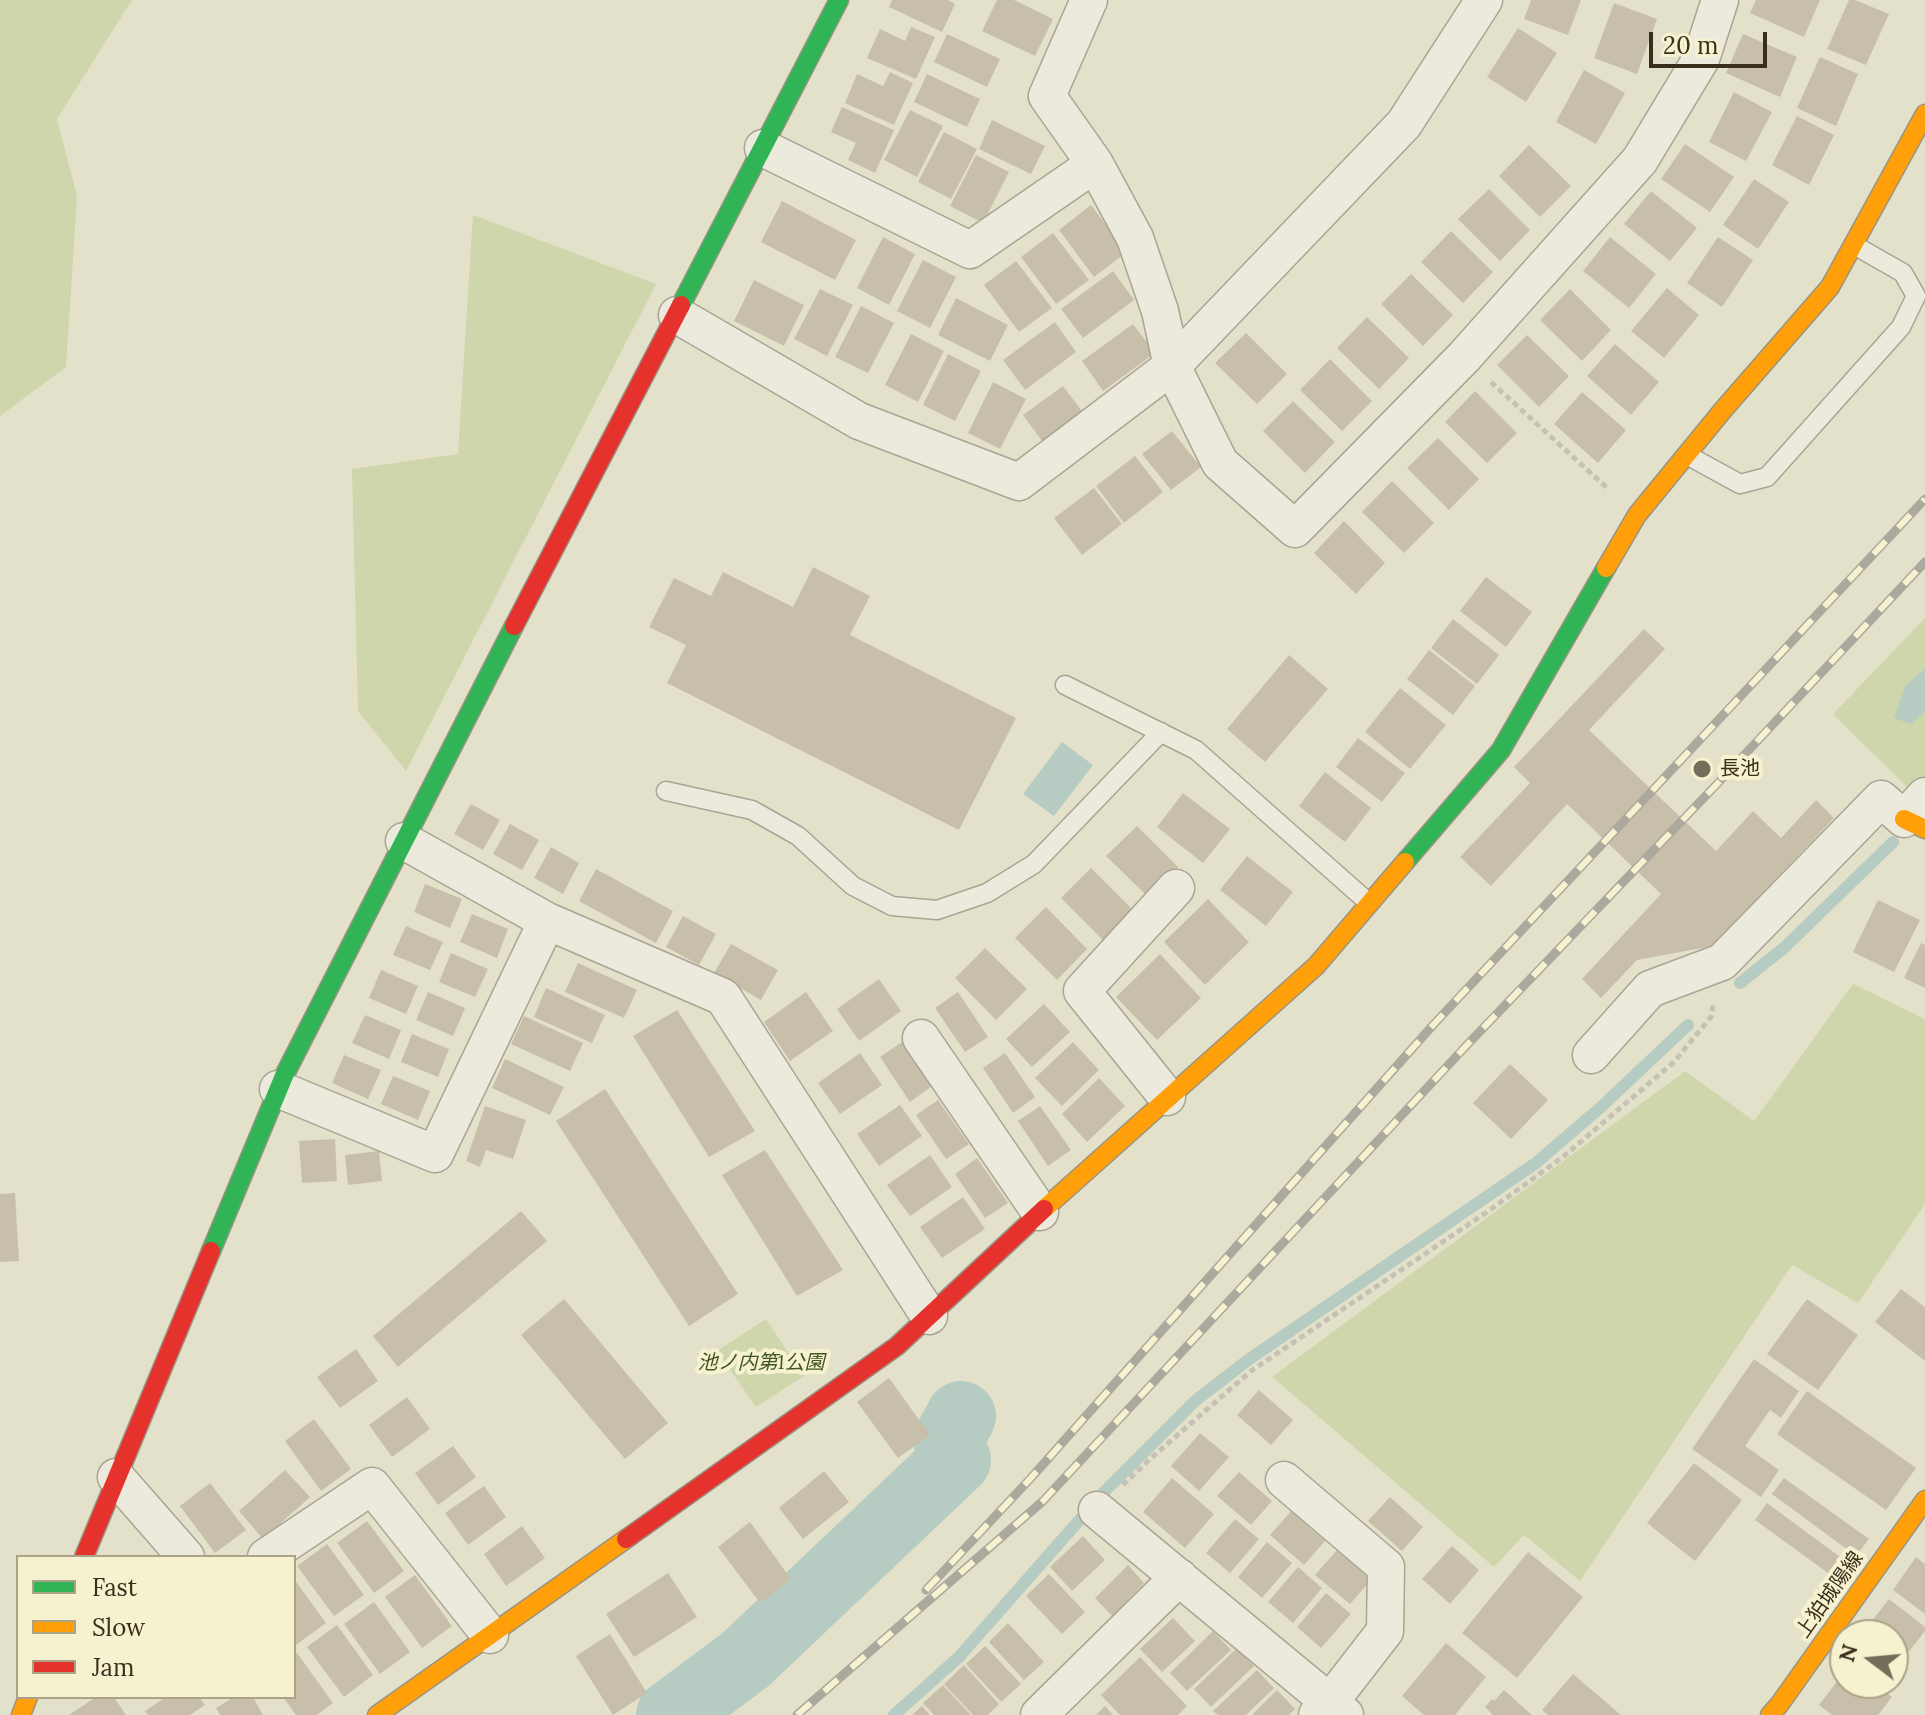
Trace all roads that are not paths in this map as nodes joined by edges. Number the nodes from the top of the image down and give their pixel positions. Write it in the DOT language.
graph roads {
  1 [pos="839,0"];
  2 [pos="1089,0"];
  3 [pos="1484,0"];
  4 [pos="1720,0"];
  5 [pos="1925,114"];
  6 [pos="763,148"];
  7 [pos="1095,164"];
  8 [pos="1854,245"];
  9 [pos="677,315"];
  10 [pos="1172,366"];
  11 [pos="1687,455"];
  12 [pos="1065,685"];
  13 [pos="1161,732"];
  14 [pos="666,791"];
  15 [pos="1918,815"];
  16 [pos="404,841"];
  17 [pos="1176,888"];
  18 [pos="1369,903"];
  19 [pos="547,921"];
  20 [pos="921,1038"];
  21 [pos="1591,1055"];
  22 [pos="278,1089"];
  23 [pos="1167,1097"];
  24 [pos="1040,1212"];
  25 [pos="929,1316"];
  26 [pos="116,1477"];
  27 [pos="1284,1480"];
  28 [pos="1925,1500"];
  29 [pos="1097,1510"];
  30 [pos="85,1555"];
  31 [pos="184,1555"];
  32 [pos="269,1555"];
  33 [pos="1179,1577"];
  34 [pos="490,1635"];
  35 [pos="1331,1711"];
  36 [pos="377,1715"];
  37 [pos="1039,1715"];
  38 [pos="1770,1715"];
  1 -- 6 [label="street"];
  2 -- 7 [label="street"];
  3 -- 10 [label="street"];
  4 -- 10 [label="street"];
  5 -- 8 [label="street"];
  6 -- 7 [label="street"];
  6 -- 9 [label="street"];
  7 -- 10 [label="street"];
  8 -- 11 [label="street"];
  8 -- 11 [label="lane"];
  9 -- 10 [label="street"];
  9 -- 16 [label="street"];
  11 -- 18 [label="street"];
  12 -- 13 [label="lane"];
  13 -- 14 [label="lane"];
  13 -- 18 [label="lane"];
  15 -- 21 [label="street"];
  16 -- 19 [label="street"];
  16 -- 22 [label="street"];
  17 -- 23 [label="street"];
  18 -- 23 [label="street"];
  19 -- 22 [label="street"];
  19 -- 25 [label="street"];
  20 -- 24 [label="street"];
  22 -- 26 [label="street"];
  23 -- 24 [label="street"];
  24 -- 25 [label="street"];
  25 -- 34 [label="street"];
  26 -- 30 [label="street"];
  26 -- 31 [label="street"];
  27 -- 35 [label="street"];
  28 -- 38 [label="street, 上狛城陽線"];
  29 -- 33 [label="street"];
  32 -- 34 [label="street"];
  33 -- 35 [label="street"];
  33 -- 37 [label="street"];
  34 -- 36 [label="street"];
}
